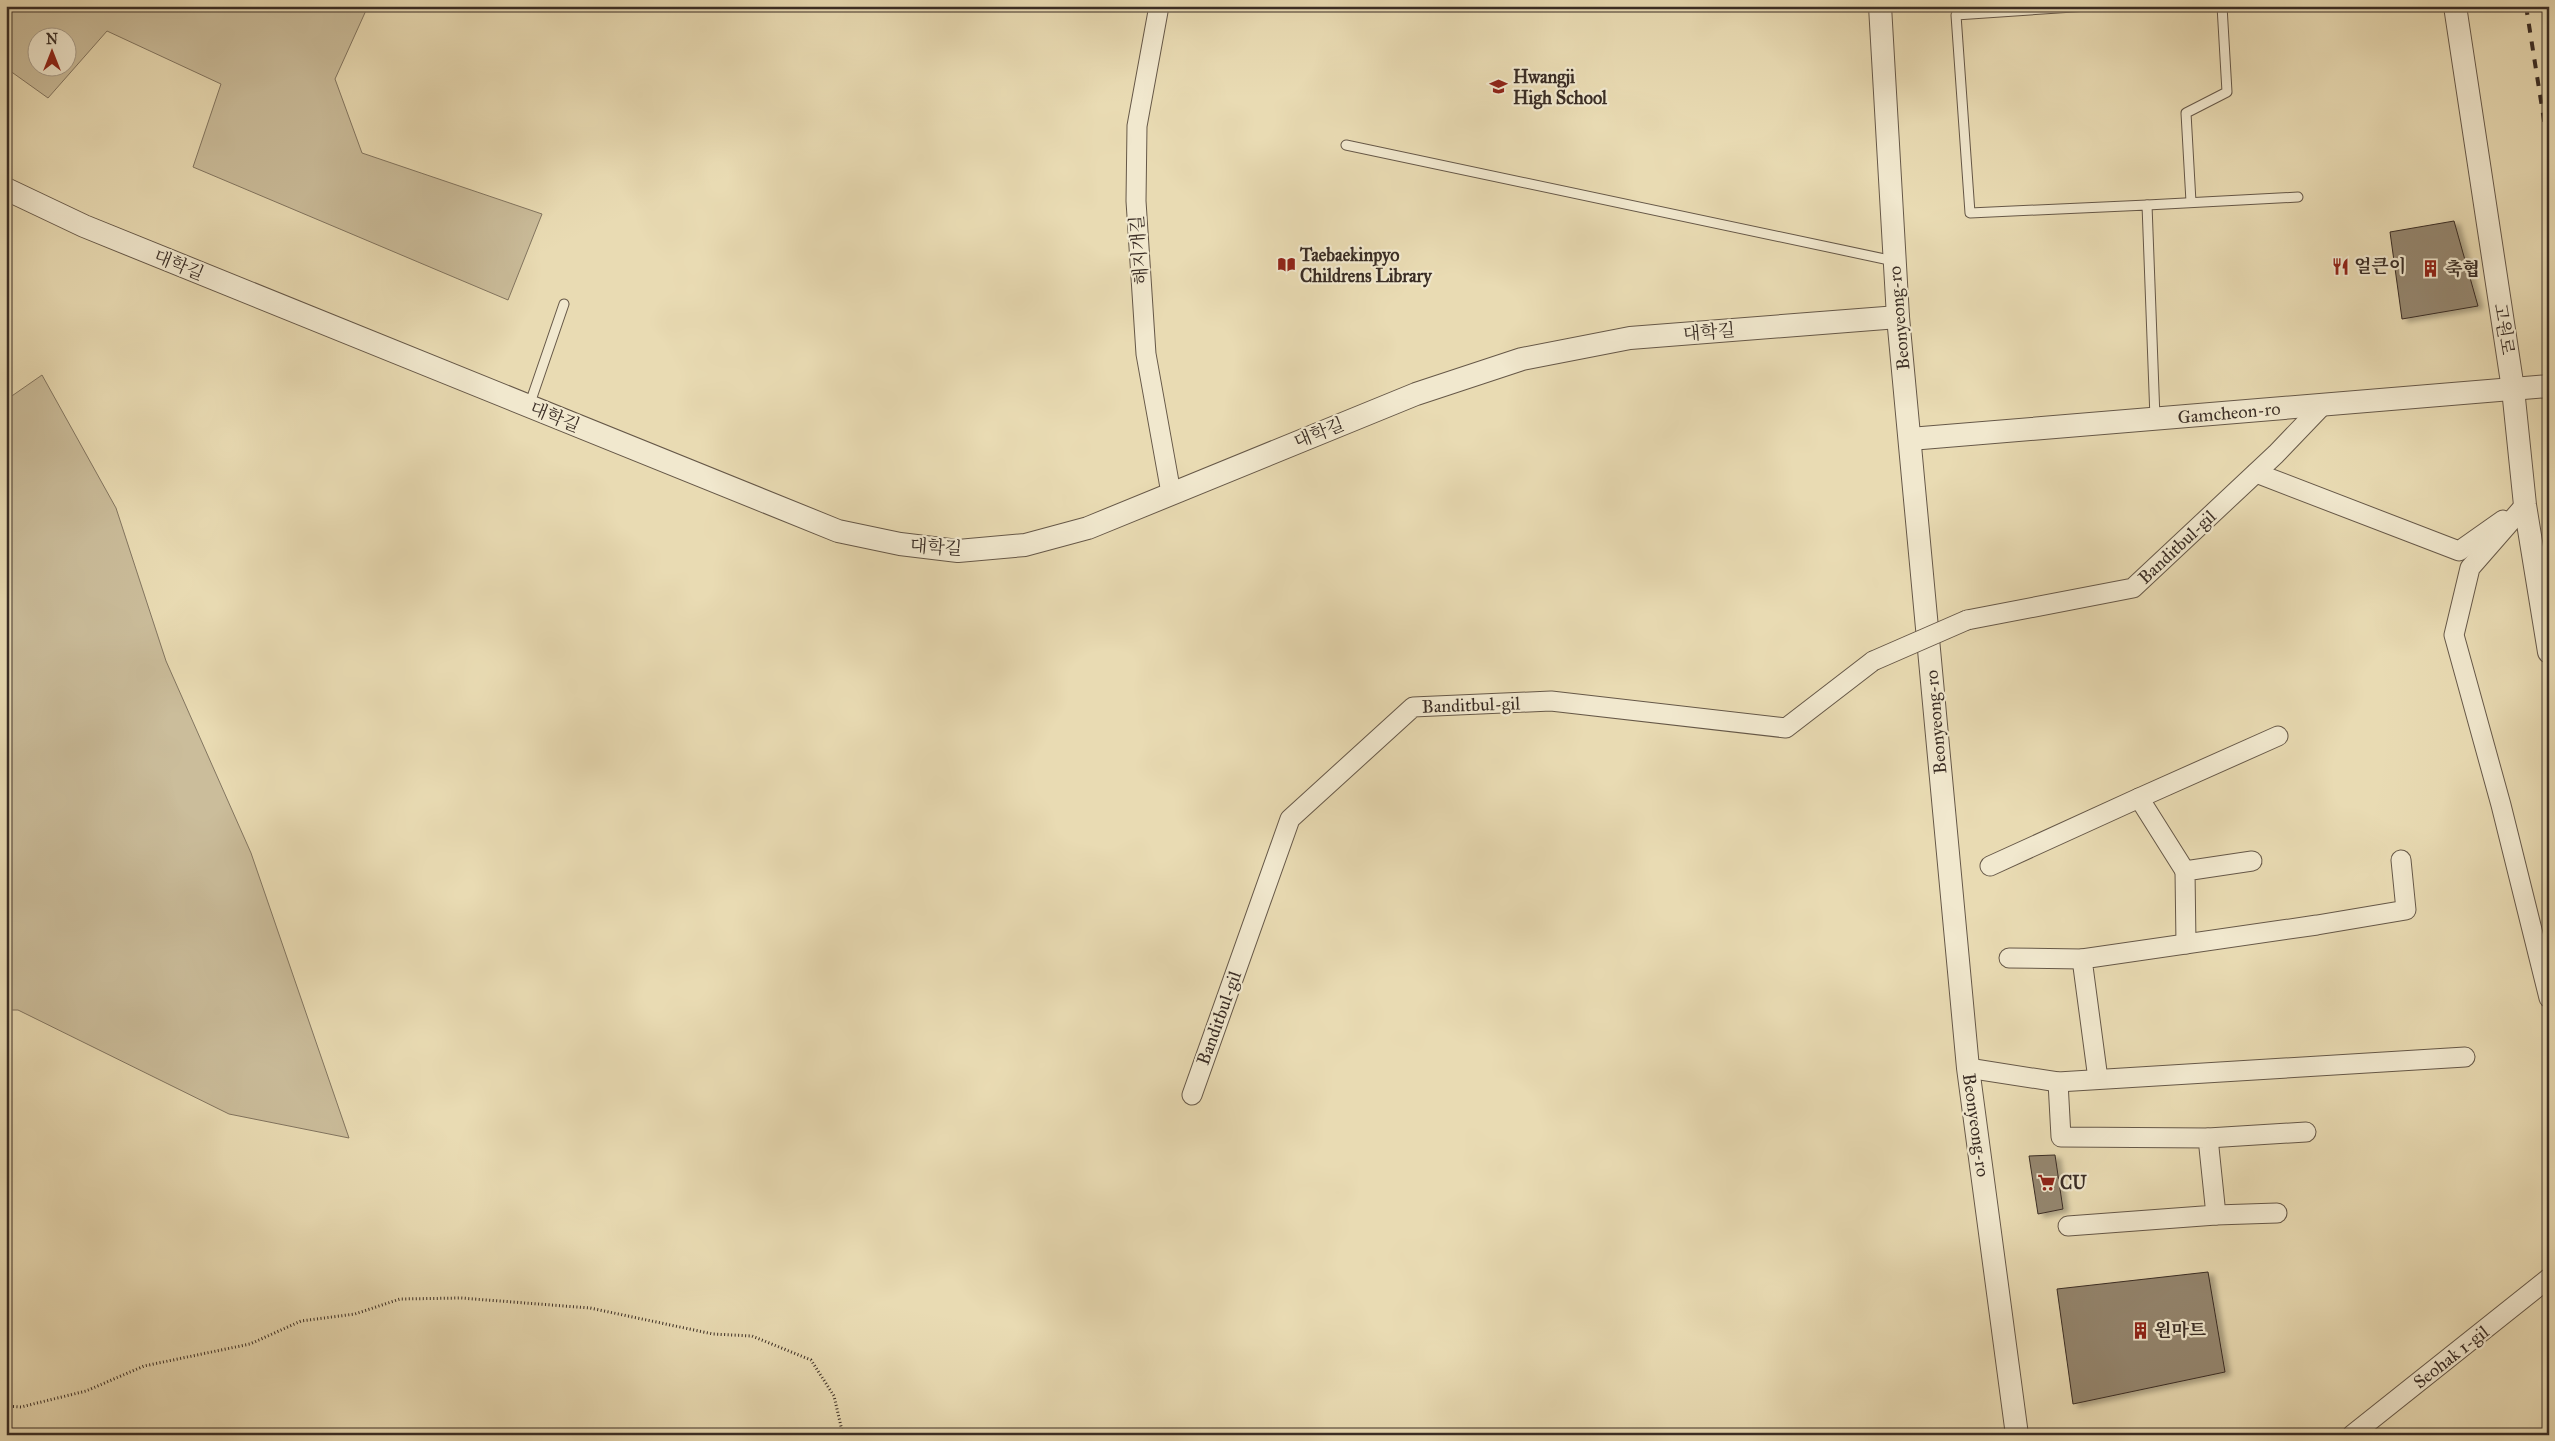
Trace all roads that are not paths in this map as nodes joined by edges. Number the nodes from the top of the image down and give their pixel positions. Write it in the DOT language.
graph roads {
  1 [pos="1159,6"];
  2 [pos="1880,6"];
  3 [pos="2088,6"];
  4 [pos="2222,6"];
  5 [pos="2455,6"];
  6 [pos="1346,145"];
  7 [pos="6,188"];
  8 [pos="2298,196"];
  9 [pos="2191,202"];
  10 [pos="2147,205"];
  11 [pos="1894,261"];
  12 [pos="564,304"];
  13 [pos="1898,317"];
  14 [pos="2549,386"];
  15 [pos="2513,389"];
  16 [pos="2323,405"];
  17 [pos="529,406"];
  18 [pos="2155,419"];
  19 [pos="1910,439"];
  20 [pos="2256,473"];
  21 [pos="1172,493"];
  22 [pos="2525,505"];
  23 [pos="2549,652"];
  24 [pos="2278,736"];
  25 [pos="2139,798"];
  26 [pos="2401,860"];
  27 [pos="2252,861"];
  28 [pos="1990,866"];
  29 [pos="2184,872"];
  30 [pos="2186,944"];
  31 [pos="2009,958"];
  32 [pos="2082,959"];
  33 [pos="2549,998"];
  34 [pos="2465,1057"];
  35 [pos="1968,1068"];
  36 [pos="2098,1080"];
  37 [pos="2058,1082"];
  38 [pos="1192,1095"];
  39 [pos="2306,1132"];
  40 [pos="2208,1138"];
  41 [pos="2277,1213"];
  42 [pos="2216,1215"];
  43 [pos="2068,1226"];
  44 [pos="2549,1278"];
  45 [pos="2017,1435"];
  46 [pos="2352,1435"];
  1 -- 21 [label="street, 해지개길"];
  2 -- 11 [label="street, Beonyeong-ro"];
  3 -- 10 [label="lane"];
  4 -- 9 [label="lane"];
  5 -- 15 [label="street, 고원로"];
  6 -- 11 [label="lane"];
  7 -- 17 [label="street, 대학길"];
  8 -- 9 [label="lane"];
  9 -- 10 [label="lane"];
  10 -- 18 [label="lane"];
  11 -- 13 [label="street, Beonyeong-ro"];
  12 -- 17 [label="lane"];
  13 -- 19 [label="street, Beonyeong-ro"];
  13 -- 21 [label="street, 대학길"];
  14 -- 15 [label="street, Gamcheon-ro"];
  15 -- 16 [label="street, Gamcheon-ro"];
  15 -- 22 [label="street, 고원로"];
  16 -- 18 [label="street, Gamcheon-ro"];
  16 -- 20 [label="street, Banditbul-gil"];
  17 -- 21 [label="street, 대학길"];
  18 -- 19 [label="street, Gamcheon-ro"];
  19 -- 35 [label="street, Beonyeong-ro"];
  20 -- 22 [label="street"];
  20 -- 38 [label="street, Banditbul-gil, bridge"];
  22 -- 23 [label="street, 고원로"];
  22 -- 33 [label="street"];
  24 -- 25 [label="street"];
  25 -- 28 [label="street"];
  25 -- 29 [label="street"];
  26 -- 30 [label="street"];
  27 -- 29 [label="street"];
  29 -- 30 [label="street"];
  30 -- 32 [label="street"];
  31 -- 32 [label="street"];
  32 -- 36 [label="street"];
  34 -- 36 [label="street"];
  35 -- 37 [label="street"];
  35 -- 45 [label="street, Beonyeong-ro"];
  36 -- 37 [label="street"];
  37 -- 40 [label="street"];
  39 -- 40 [label="street"];
  40 -- 42 [label="street"];
  41 -- 42 [label="street"];
  42 -- 43 [label="street"];
  44 -- 46 [label="street, Seohak 1-gil"];
}
